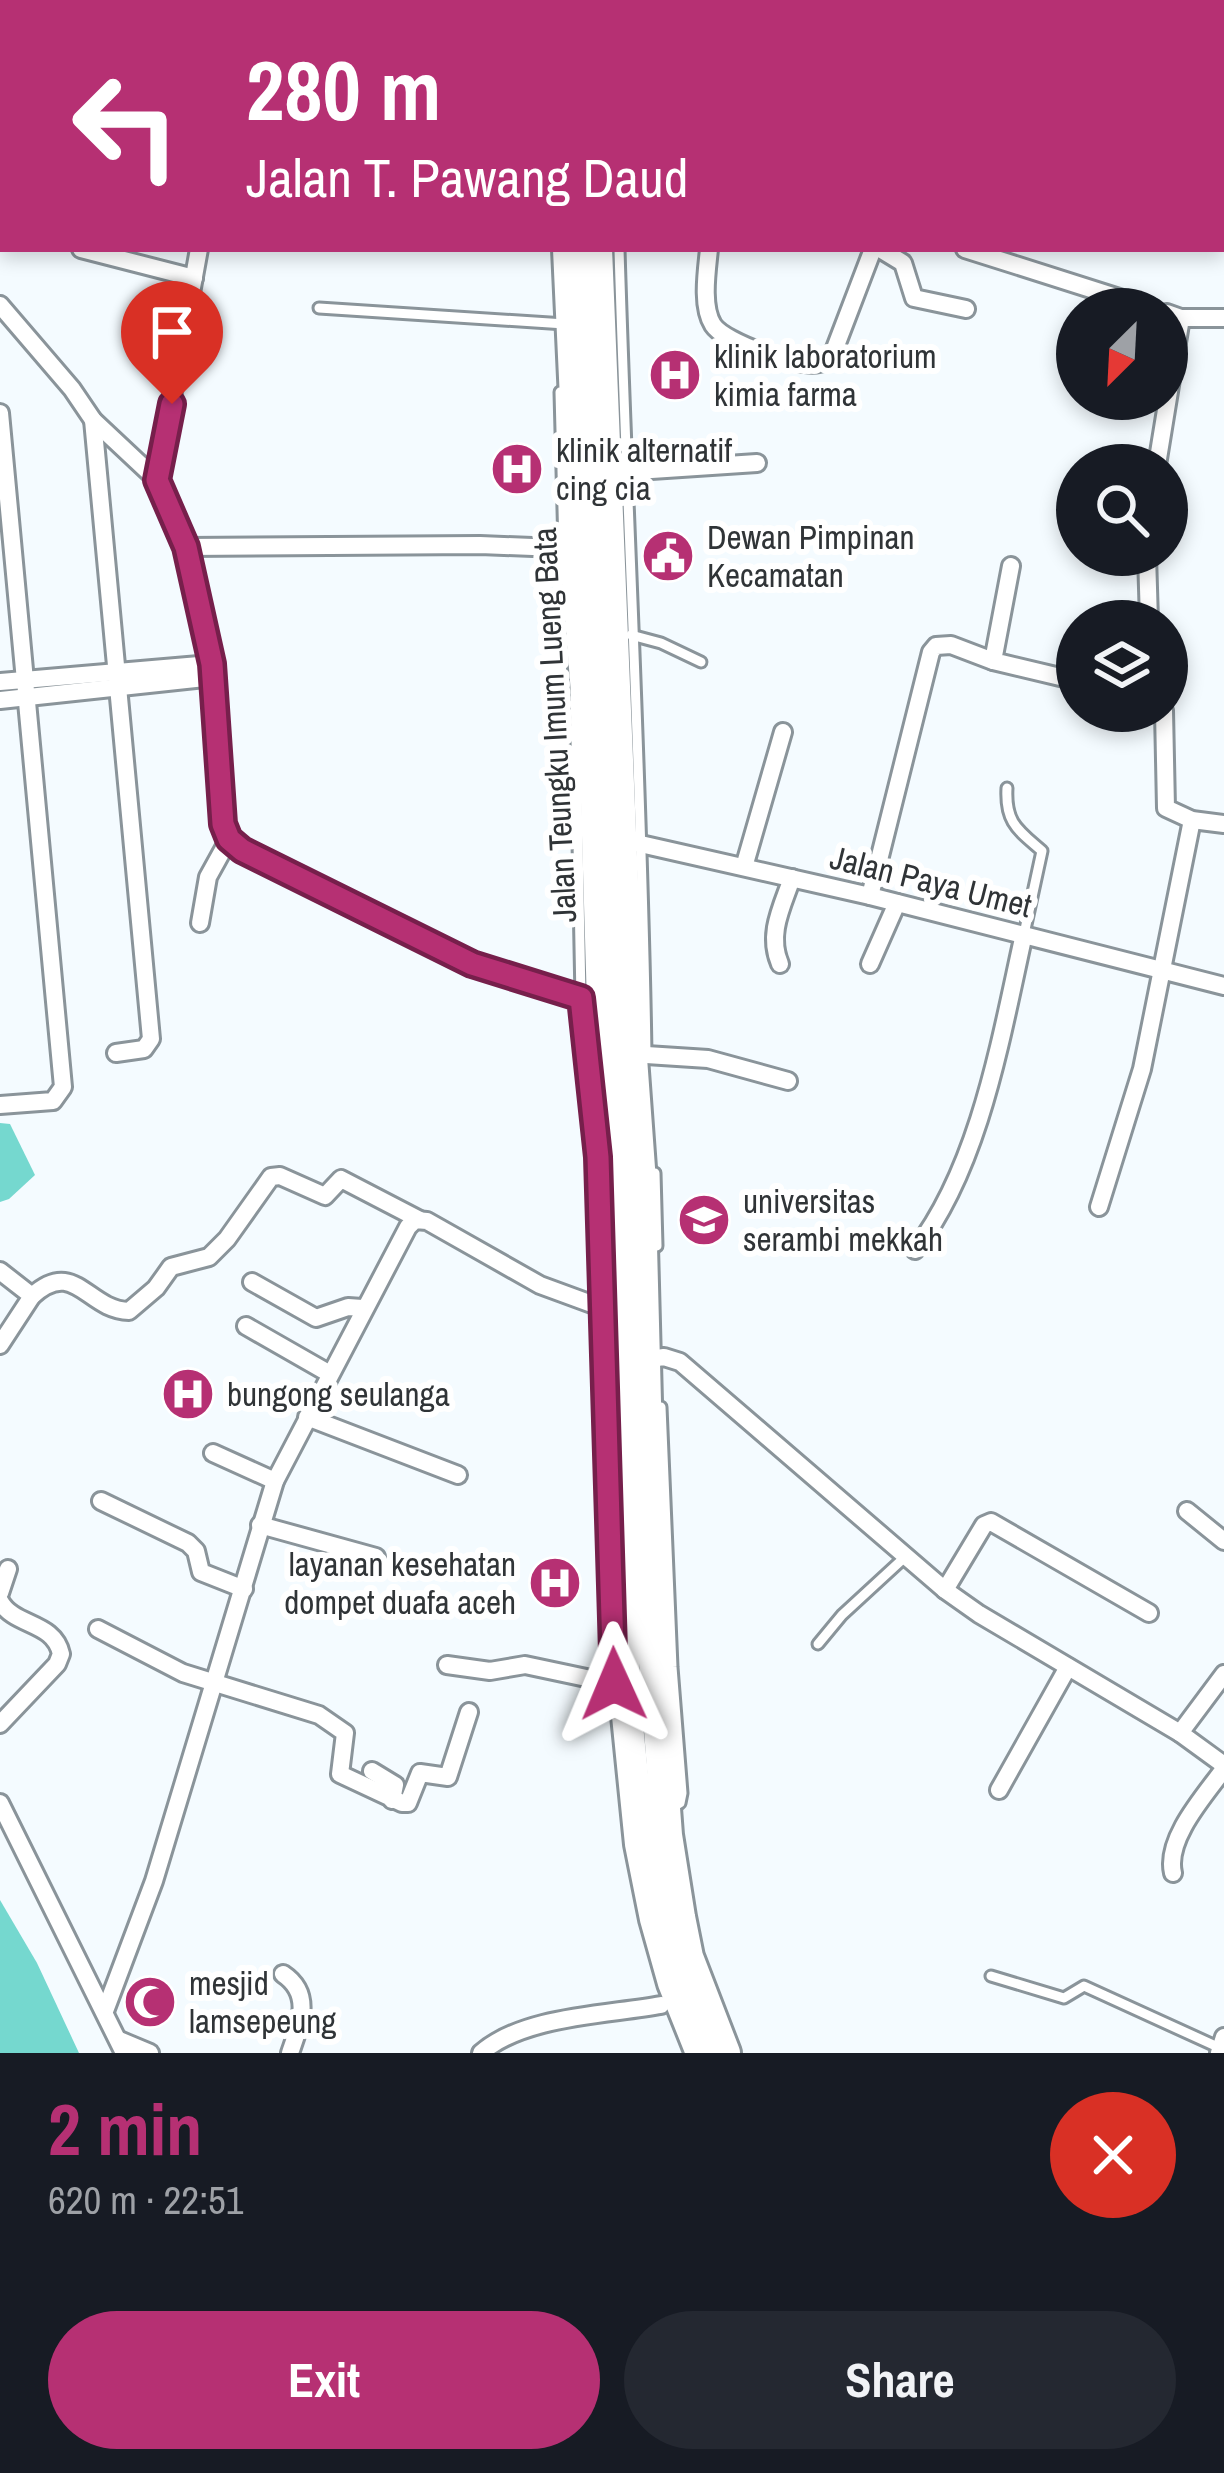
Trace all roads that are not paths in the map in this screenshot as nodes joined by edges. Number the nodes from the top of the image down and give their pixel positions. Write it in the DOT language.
graph roads {
  1 [pos="93,252"];
  2 [pos="198,252"];
  3 [pos="559,252"];
  4 [pos="568,252"];
  5 [pos="597,252"];
  6 [pos="619,252"];
  7 [pos="709,252"];
  8 [pos="876,252"];
  9 [pos="883,252"];
  10 [pos="991,253"];
  11 [pos="194,278"];
  12 [pos="1093,288"];
  13 [pos="0,305"];
  14 [pos="319,308"];
  15 [pos="966,309"];
  16 [pos="1188,316"];
  17 [pos="1224,319"];
  18 [pos="565,324"];
  19 [pos="0,413"];
  20 [pos="93,420"];
  21 [pos="757,463"];
  22 [pos="616,472"];
  23 [pos="157,480"];
  24 [pos="186,547"];
  25 [pos="573,549"];
  26 [pos="1012,566"];
  27 [pos="624,634"];
  28 [pos="993,661"];
  29 [pos="700,662"];
  30 [pos="213,670"];
  31 [pos="1056,676"];
  32 [pos="117,680"];
  33 [pos="0,682"];
  34 [pos="27,688"];
  35 [pos="0,700"];
  36 [pos="783,732"];
  37 [pos="1164,732"];
  38 [pos="1007,788"];
  39 [pos="1192,820"];
  40 [pos="1224,824"];
  41 [pos="229,839"];
  42 [pos="632,842"];
  43 [pos="744,868"];
  44 [pos="793,878"];
  45 [pos="870,896"];
  46 [pos="897,902"];
  47 [pos="200,923"];
  48 [pos="1024,934"];
  49 [pos="780,964"];
  50 [pos="870,964"];
  51 [pos="1162,970"];
  52 [pos="1224,986"];
  53 [pos="592,1001"];
  54 [pos="116,1052"];
  55 [pos="642,1062"];
  56 [pos="788,1081"];
  57 [pos="0,1105"];
  58 [pos="636,1161"];
  59 [pos="1099,1207"];
  60 [pos="420,1220"];
  61 [pos="915,1250"];
  62 [pos="657,1265"];
  63 [pos="0,1271"];
  64 [pos="252,1282"];
  65 [pos="32,1296"];
  66 [pos="362,1308"];
  67 [pos="611,1312"];
  68 [pos="246,1326"];
  69 [pos="0,1346"];
  70 [pos="654,1357"];
  71 [pos="330,1374"];
  72 [pos="660,1397"];
  73 [pos="307,1417"];
  74 [pos="213,1453"];
  75 [pos="458,1475"];
  76 [pos="275,1481"];
  77 [pos="101,1501"];
  78 [pos="1187,1511"];
  79 [pos="610,1514"];
  80 [pos="260,1525"];
  81 [pos="1224,1541"];
  82 [pos="376,1557"];
  83 [pos="905,1557"];
  84 [pos="611,1559"];
  85 [pos="8,1569"];
  86 [pos="244,1589"];
  87 [pos="945,1590"];
  88 [pos="0,1597"];
  89 [pos="1149,1613"];
  90 [pos="98,1629"];
  91 [pos="818,1644"];
  92 [pos="447,1665"];
  93 [pos="1068,1666"];
  94 [pos="1224,1674"];
  95 [pos="216,1682"];
  96 [pos="619,1685"];
  97 [pos="470,1712"];
  98 [pos="0,1724"];
  99 [pos="1180,1733"];
  100 [pos="1224,1767"];
  101 [pos="372,1771"];
  102 [pos="999,1790"];
  103 [pos="392,1799"];
  104 [pos="0,1802"];
  105 [pos="658,1830"];
  106 [pos="1173,1874"];
  107 [pos="668,1918"];
  108 [pos="284,1974"];
  109 [pos="991,1976"];
  110 [pos="661,2006"];
  111 [pos="105,2011"];
  112 [pos="122,2046"];
  113 [pos="1221,2046"];
  114 [pos="150,2053"];
  115 [pos="290,2053"];
  116 [pos="481,2053"];
  117 [pos="682,2053"];
  118 [pos="701,2053"];
  119 [pos="724,2053"];
  120 [pos="747,2053"];
  1 -- 11 [label="street"];
  2 -- 11 [label="street"];
  3 -- 18 [label="lane"];
  4 -- 18 [label="highway, Jalan Teungku Imum Lueng Bata"];
  5 -- 22 [label="highway, Jalan Teungku Imum Lueng Bata"];
  6 -- 22 [label="lane"];
  7 -- 8 [label="street"];
  9 -- 15 [label="street"];
  10 -- 12 [label="street"];
  11 -- 23 [label="street"];
  13 -- 20 [label="street"];
  14 -- 18 [label="lane"];
  16 -- 17 [label="street"];
  18 -- 25 [label="highway, Jalan Teungku Imum Lueng Bata"];
  19 -- 34 [label="street"];
  20 -- 23 [label="street"];
  20 -- 32 [label="street"];
  21 -- 22 [label="street"];
  22 -- 27 [label="highway, Jalan Teungku Imum Lueng Bata"];
  23 -- 24 [label="street"];
  24 -- 25 [label="street"];
  24 -- 30 [label="street"];
  25 -- 53 [label="highway, Jalan Teungku Imum Lueng Bata"];
  26 -- 28 [label="street"];
  27 -- 29 [label="lane"];
  27 -- 42 [label="highway, Jalan Teungku Imum Lueng Bata"];
  28 -- 31 [label="street"];
  28 -- 45 [label="street"];
  30 -- 32 [label="street"];
  30 -- 41 [label="street"];
  32 -- 34 [label="street"];
  32 -- 54 [label="street"];
  33 -- 34 [label="street"];
  34 -- 35 [label="street"];
  34 -- 57 [label="street"];
  36 -- 43 [label="street"];
  37 -- 39 [label="street"];
  38 -- 48 [label="lane"];
  39 -- 40 [label="street"];
  39 -- 51 [label="street"];
  41 -- 47 [label="street"];
  41 -- 53 [label="street"];
  42 -- 43 [label="street, Jalan Paya Umet"];
  42 -- 55 [label="highway, Jalan Teungku Imum Lueng Bata"];
  43 -- 44 [label="street, Jalan Paya Umet"];
  44 -- 45 [label="street, Jalan Paya Umet"];
  44 -- 49 [label="street"];
  45 -- 46 [label="street, Jalan Paya Umet"];
  46 -- 48 [label="street, Jalan Paya Umet"];
  46 -- 50 [label="street"];
  48 -- 51 [label="street, Jalan Paya Umet"];
  48 -- 61 [label="street"];
  51 -- 52 [label="street, Jalan Paya Umet"];
  51 -- 59 [label="street"];
  53 -- 58 [label="highway, Jalan Teungku Imum Lueng Bata"];
  53 -- 67 [label="lane"];
  55 -- 56 [label="street"];
  55 -- 58 [label="highway, Jalan Teungku Imum Lueng Bata"];
  58 -- 62 [label="lane"];
  58 -- 67 [label="highway, Jalan Teungku Imum Lueng Bata"];
  58 -- 70 [label="highway, Jalan Teungku Imum Lueng Bata"];
  60 -- 65 [label="street"];
  60 -- 66 [label="street"];
  60 -- 67 [label="street"];
  63 -- 65 [label="street"];
  64 -- 66 [label="street"];
  65 -- 69 [label="street"];
  66 -- 71 [label="street"];
  67 -- 79 [label="lane"];
  67 -- 96 [label="highway, Jalan Teungku Imum Lueng Bata"];
  68 -- 71 [label="street"];
  70 -- 83 [label="street"];
  70 -- 105 [label="highway, Jalan Teungku Imum Lueng Bata"];
  71 -- 73 [label="street"];
  72 -- 105 [label="lane"];
  73 -- 75 [label="street"];
  73 -- 76 [label="street"];
  74 -- 76 [label="street"];
  76 -- 80 [label="street"];
  77 -- 86 [label="street"];
  78 -- 81 [label="street"];
  80 -- 82 [label="street"];
  80 -- 86 [label="street"];
  83 -- 87 [label="street"];
  83 -- 91 [label="lane"];
  84 -- 96 [label="lane"];
  85 -- 88 [label="street"];
  86 -- 95 [label="street"];
  87 -- 89 [label="street"];
  87 -- 93 [label="street"];
  88 -- 98 [label="street"];
  90 -- 95 [label="street"];
  92 -- 96 [label="street"];
  93 -- 99 [label="street"];
  93 -- 102 [label="street"];
  94 -- 99 [label="street"];
  95 -- 103 [label="street"];
  95 -- 111 [label="street"];
  96 -- 105 [label="highway, Jalan Teungku Imum Lueng Bata"];
  97 -- 103 [label="street"];
  99 -- 100 [label="street"];
  100 -- 106 [label="street"];
  101 -- 103 [label="street"];
  104 -- 111 [label="street"];
  105 -- 107 [label="highway, Jalan Teungku Imum Lueng Bata"];
  105 -- 110 [label="highway, Jalan Teungku Imum Lueng Bata"];
  105 -- 120 [label="highway, Jalan Teungku Imum Lueng Bata"];
  107 -- 118 [label="highway"];
  107 -- 119 [label="highway"];
  108 -- 115 [label="street"];
  109 -- 113 [label="lane"];
  110 -- 116 [label="street"];
  110 -- 117 [label="highway, Jalan Teungku Imum Lueng Bata"];
  111 -- 112 [label="street"];
  112 -- 114 [label="street"];
}
